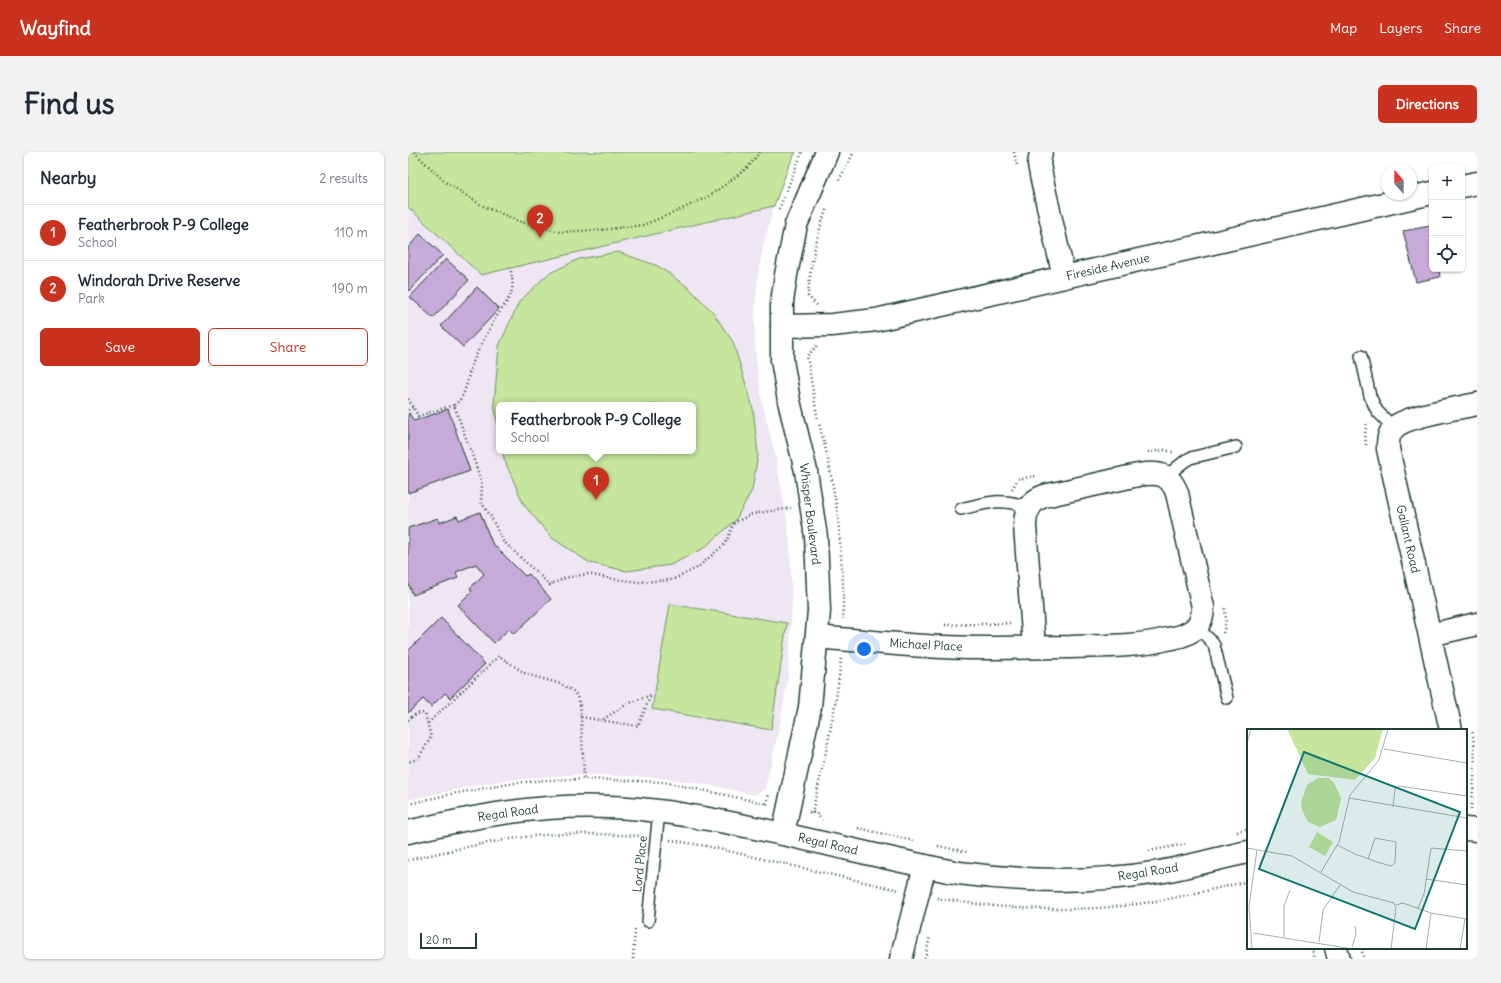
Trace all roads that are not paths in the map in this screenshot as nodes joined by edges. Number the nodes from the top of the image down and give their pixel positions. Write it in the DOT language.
graph roads {
  1 [pos="827,152"];
  2 [pos="1041,152"];
  3 [pos="1477,183"];
  4 [pos="1465,185"];
  5 [pos="1429,194"];
  6 [pos="1064,276"];
  7 [pos="782,326"];
  8 [pos="1361,356"];
  9 [pos="1477,404"];
  10 [pos="1394,428"];
  11 [pos="1236,447"];
  12 [pos="1166,477"];
  13 [pos="1029,507"];
  14 [pos="961,509"];
  15 [pos="1477,624"];
  16 [pos="1197,627"];
  17 [pos="1430,635"];
  18 [pos="817,637"];
  19 [pos="1034,647"];
  20 [pos="1227,698"];
  21 [pos="1461,727"];
  22 [pos="659,811"];
  23 [pos="1469,819"];
  24 [pos="1477,830"];
  25 [pos="408,832"];
  26 [pos="783,834"];
  27 [pos="1247,852"];
  28 [pos="925,866"];
  29 [pos="648,921"];
  30 [pos="1336,949"];
  31 [pos="901,959"];
  32 [pos="1339,959"];
  1 -- 7 [label="street, Whisper Boulevard"];
  2 -- 6 [label="street"];
  3 -- 4 [label="street"];
  5 -- 6 [label="street, Fireside Avenue"];
  6 -- 7 [label="street, Fireside Avenue"];
  7 -- 18 [label="street, Whisper Boulevard"];
  8 -- 10 [label="lane"];
  9 -- 10 [label="street"];
  10 -- 17 [label="street, Gallant Road"];
  11 -- 12 [label="lane"];
  12 -- 13 [label="street"];
  12 -- 16 [label="street"];
  13 -- 14 [label="lane"];
  13 -- 19 [label="street"];
  15 -- 17 [label="street"];
  16 -- 19 [label="street, Michael Place"];
  16 -- 20 [label="lane"];
  17 -- 21 [label="street, Gallant Road"];
  18 -- 19 [label="street, Michael Place"];
  18 -- 26 [label="street, Whisper Boulevard"];
  22 -- 25 [label="street, Regal Road"];
  22 -- 26 [label="street, Regal Road"];
  22 -- 29 [label="lane, Lord Place"];
  23 -- 24 [label="street"];
  26 -- 28 [label="street, Regal Road"];
  27 -- 28 [label="street, Regal Road"];
  28 -- 31 [label="street"];
  30 -- 32 [label="street"];
}
